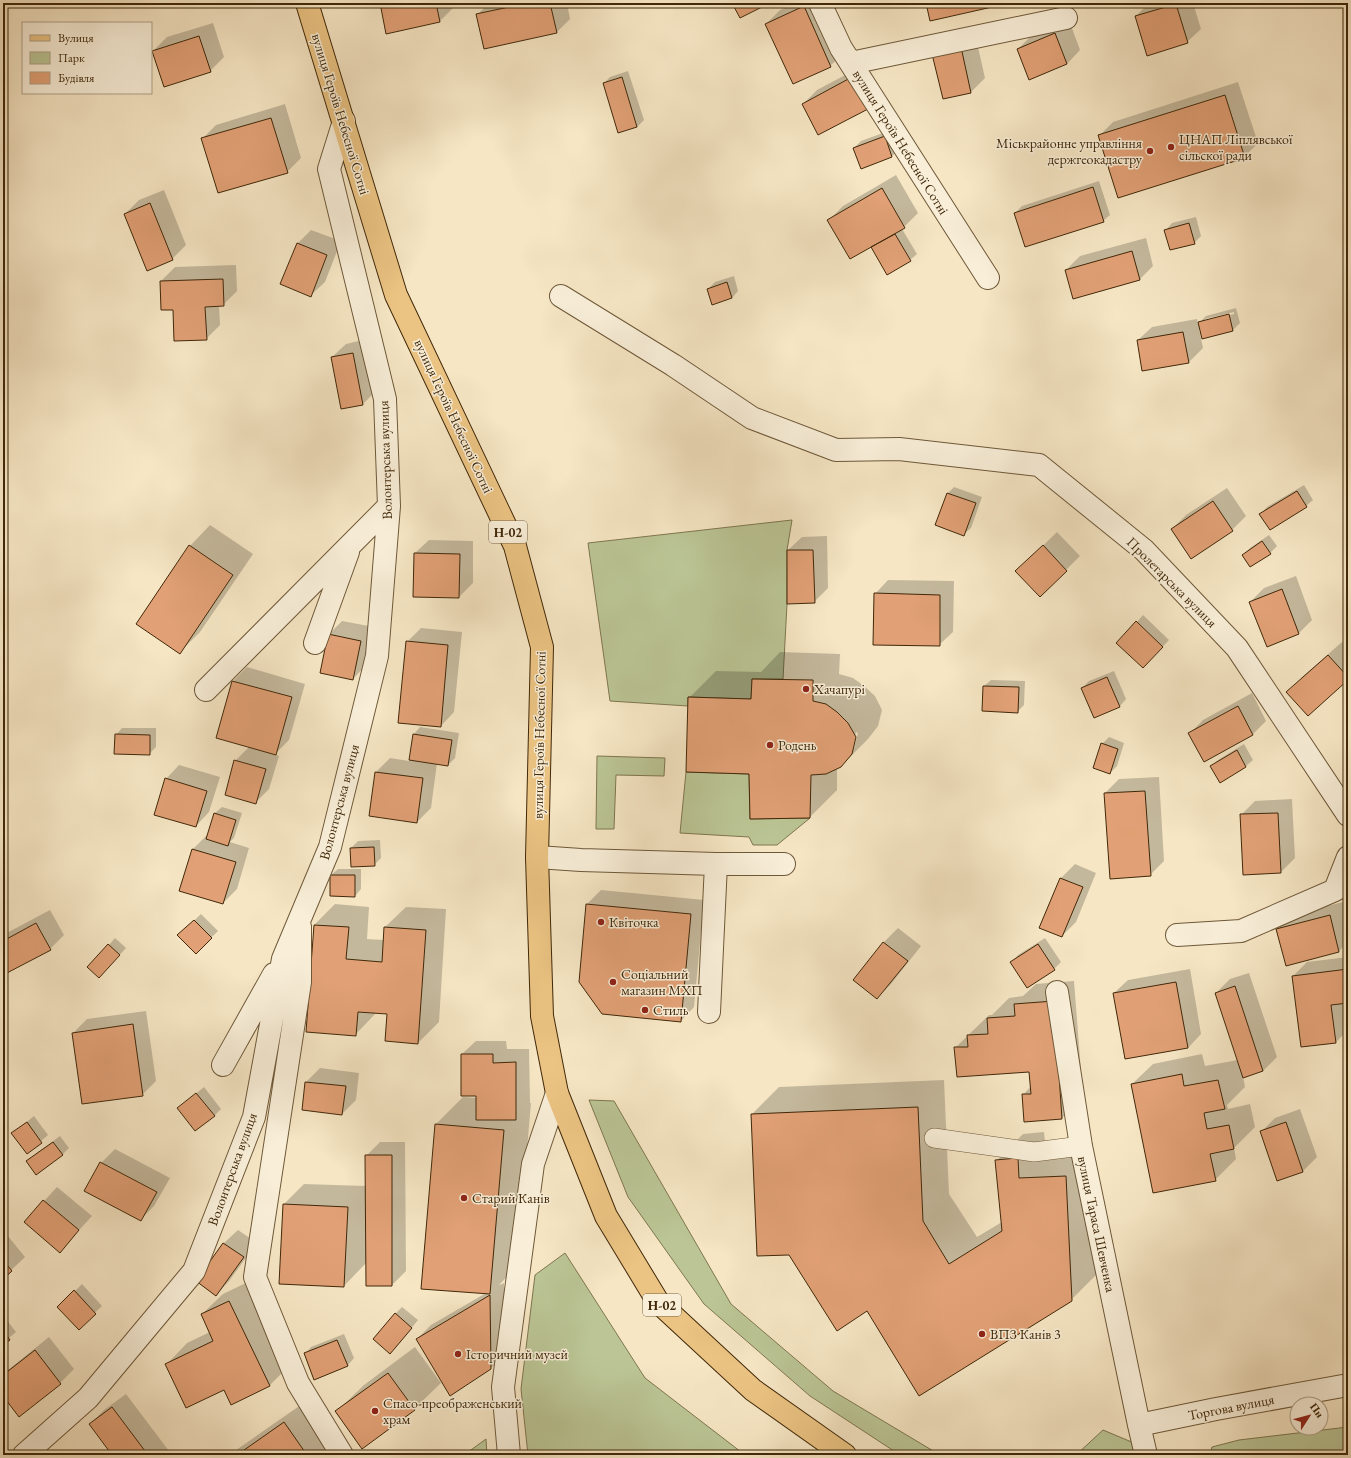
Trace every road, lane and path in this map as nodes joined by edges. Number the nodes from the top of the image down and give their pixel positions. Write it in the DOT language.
graph roads {
  1 [pos="308,3"];
  2 [pos="820,3"];
  3 [pos="1066,18"];
  4 [pos="851,63"];
  5 [pos="344,121"];
  6 [pos="988,278"];
  7 [pos="561,296"];
  8 [pos="389,506"];
  9 [pos="350,545"];
  10 [pos="315,643"];
  11 [pos="206,690"];
  12 [pos="1348,815"];
  13 [pos="537,857"];
  14 [pos="1348,857"];
  15 [pos="716,864"];
  16 [pos="784,864"];
  17 [pos="300,917"];
  18 [pos="1177,935"];
  19 [pos="283,959"];
  20 [pos="1057,992"];
  21 [pos="709,1012"];
  22 [pos="222,1064"];
  23 [pos="557,1092"];
  24 [pos="934,1138"];
  25 [pos="1081,1146"];
  26 [pos="1348,1385"];
  27 [pos="1139,1425"];
  28 [pos="24,1455"];
  29 [pos="342,1455"];
  30 [pos="509,1455"];
  31 [pos="845,1455"];
  32 [pos="1146,1455"];
  1 -- 5 [label="main road, вулиця Героїв Небесної Сотні / Н-02"];
  2 -- 4 [label="street, вулиця Героїв Небесної Сотні"];
  3 -- 4 [label="street"];
  4 -- 6 [label="street, вулиця Героїв Небесної Сотні"];
  5 -- 8 [label="street, Волонтерська вулиця"];
  5 -- 13 [label="main road, вулиця Героїв Небесної Сотні / Н-02"];
  7 -- 12 [label="street, Пролетарська вулиця"];
  8 -- 9 [label="street"];
  8 -- 17 [label="street, Волонтерська вулиця"];
  9 -- 10 [label="street"];
  9 -- 11 [label="street"];
  13 -- 15 [label="street"];
  13 -- 23 [label="main road, вулиця Героїв Небесної Сотні / Н-02"];
  14 -- 18 [label="street"];
  15 -- 16 [label="street"];
  15 -- 21 [label="street"];
  17 -- 19 [label="street, Волонтерська вулиця"];
  17 -- 29 [label="street"];
  19 -- 22 [label="street"];
  19 -- 28 [label="street, Волонтерська вулиця"];
  20 -- 25 [label="street, вулиця Тараса Шевченка"];
  23 -- 30 [label="street, вулиця Героїв Небесної Сотні"];
  23 -- 31 [label="main road, Н-02"];
  24 -- 25 [label="lane"];
  25 -- 27 [label="street, вулиця Тараса Шевченка"];
  26 -- 27 [label="street, Торгова вулиця"];
  27 -- 32 [label="street, вулиця Тараса Шевченка"];
}
